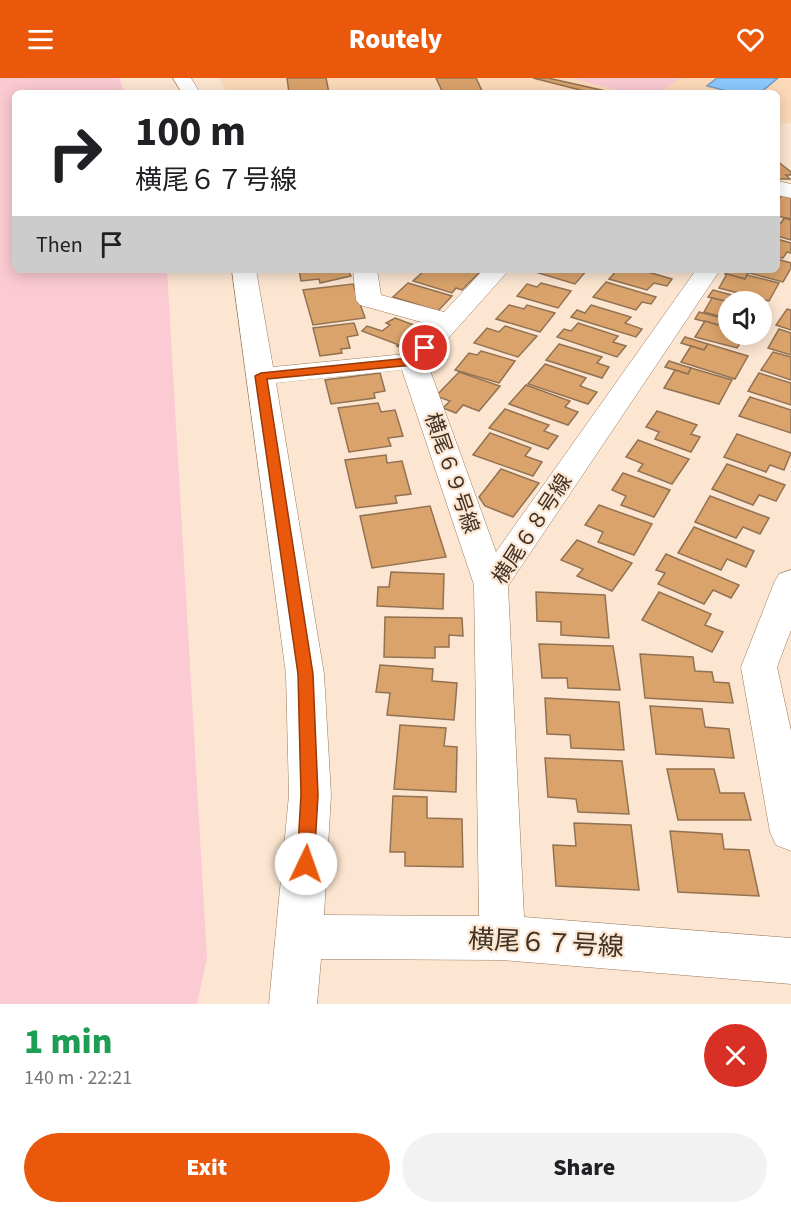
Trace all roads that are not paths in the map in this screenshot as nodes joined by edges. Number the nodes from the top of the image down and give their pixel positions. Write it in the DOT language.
graph roads {
  1 [pos="244,273"];
  2 [pos="365,273"];
  3 [pos="494,273"];
  4 [pos="706,273"];
  5 [pos="448,321"];
  6 [pos="413,361"];
  7 [pos="261,376"];
  8 [pos="791,582"];
  9 [pos="491,585"];
  10 [pos="791,832"];
  11 [pos="300,937"];
  12 [pos="502,938"];
  13 [pos="791,961"];
  14 [pos="293,1004"];
  1 -- 7 [label="street"];
  2 -- 5 [label="street"];
  3 -- 5 [label="street"];
  4 -- 9 [label="street, 横尾６８号線"];
  5 -- 6 [label="street"];
  6 -- 7 [label="street"];
  6 -- 9 [label="street, 横尾６９号線"];
  7 -- 11 [label="street"];
  8 -- 10 [label="street"];
  9 -- 12 [label="street, 横尾６８号線"];
  11 -- 12 [label="street, 横尾６７号線"];
  11 -- 14 [label="street"];
  12 -- 13 [label="street, 横尾６７号線"];
}
